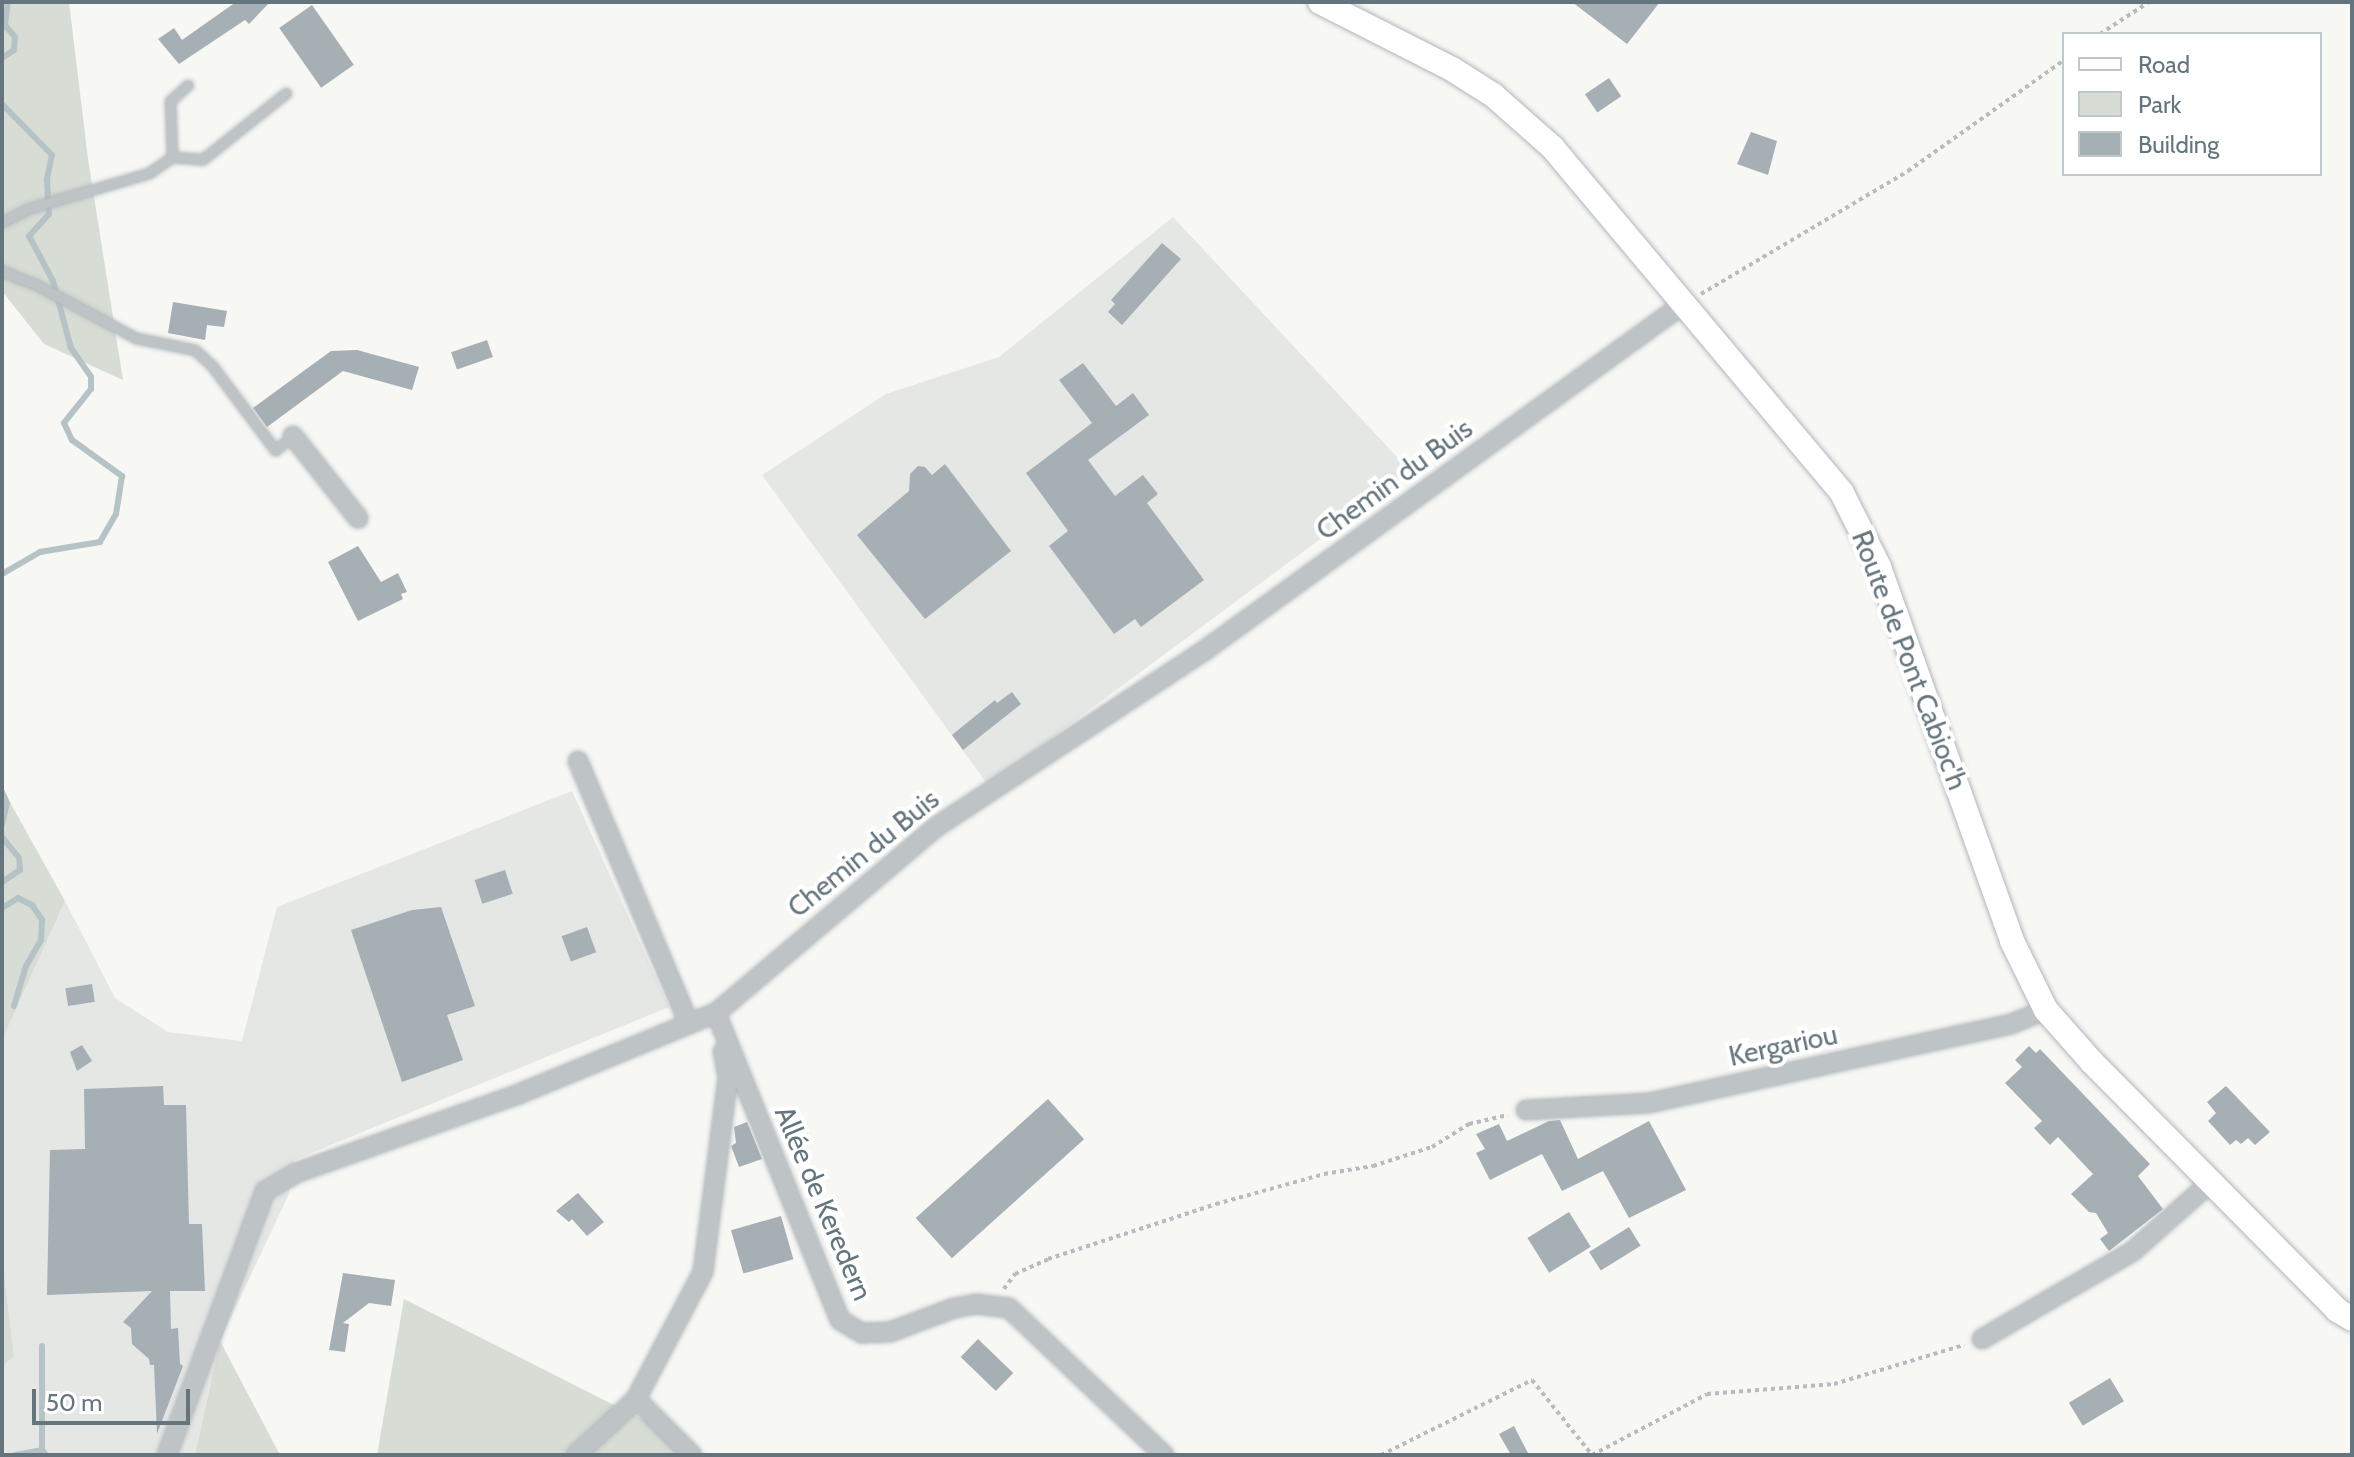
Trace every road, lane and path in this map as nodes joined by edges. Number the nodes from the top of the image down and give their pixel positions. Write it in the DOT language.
graph roads {
  1 [pos="1320,2"];
  2 [pos="2149,2"];
  3 [pos="2103,32"];
  4 [pos="2062,61"];
  5 [pos="188,85"];
  6 [pos="286,93"];
  7 [pos="172,157"];
  8 [pos="2,222"];
  9 [pos="2,271"];
  10 [pos="1682,305"];
  11 [pos="296,433"];
  12 [pos="358,518"];
  13 [pos="578,761"];
  14 [pos="2046,1010"];
  15 [pos="716,1013"];
  16 [pos="688,1021"];
  17 [pos="1526,1110"];
  18 [pos="2211,1182"];
  19 [pos="993,1304"];
  20 [pos="2352,1319"];
  21 [pos="1982,1339"];
  22 [pos="636,1399"];
  23 [pos="167,1455"];
  24 [pos="576,1455"];
  25 [pos="692,1455"];
  26 [pos="1164,1455"];
  27 [pos="1381,1455"];
  28 [pos="1592,1455"];
  1 -- 10 [label="street, Route de Pont Cabioc'h"];
  2 -- 3 [label="path"];
  4 -- 10 [label="path"];
  5 -- 7 [label="lane"];
  6 -- 7 [label="lane"];
  7 -- 8 [label="lane"];
  9 -- 11 [label="lane"];
  10 -- 14 [label="street, Route de Pont Cabioc'h"];
  10 -- 15 [label="street, Chemin du Buis"];
  11 -- 12 [label="street"];
  13 -- 16 [label="street"];
  14 -- 17 [label="street, Kergariou"];
  14 -- 18 [label="street, Route de Pont Cabioc'h"];
  15 -- 16 [label="street, Chemin du Buis"];
  15 -- 19 [label="street, Allée de Keredern"];
  15 -- 22 [label="street"];
  16 -- 23 [label="street, Chemin du Buis"];
  17 -- 19 [label="path"];
  18 -- 20 [label="street, Route de Pont Cabioc'h"];
  18 -- 21 [label="street"];
  19 -- 26 [label="street"];
  21 -- 28 [label="path"];
  22 -- 24 [label="street"];
  22 -- 25 [label="street"];
  27 -- 28 [label="path"];
}
